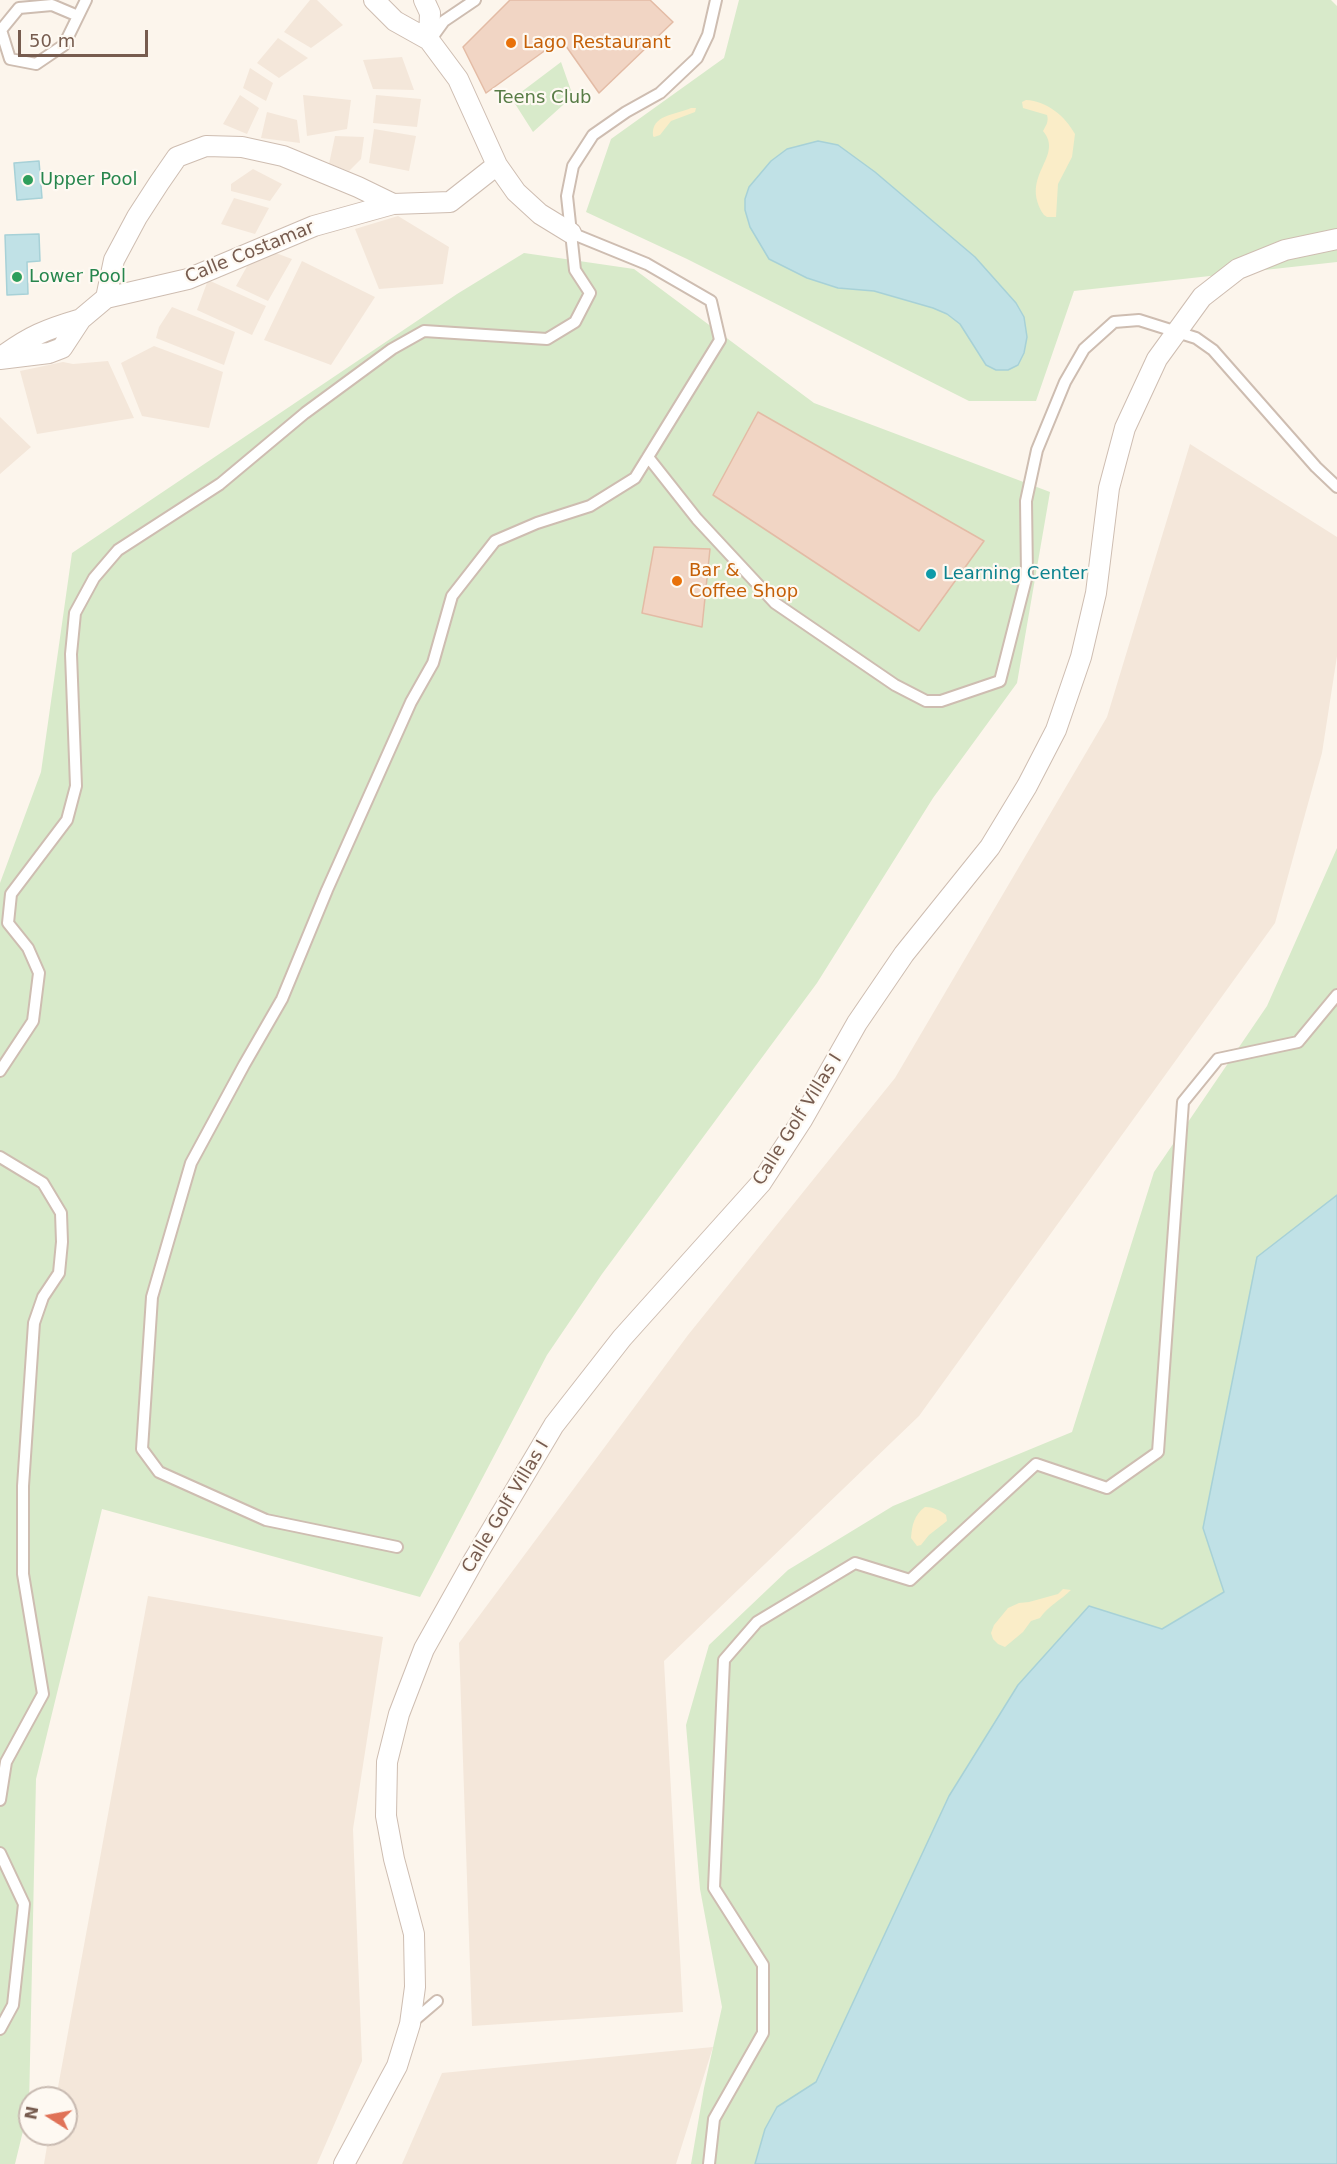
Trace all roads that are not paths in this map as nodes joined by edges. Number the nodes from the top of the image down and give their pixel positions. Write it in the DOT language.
graph roads {
  1 [pos="86,0"];
  2 [pos="374,0"];
  3 [pos="424,0"];
  4 [pos="475,0"];
  5 [pos="716,0"];
  6 [pos="78,16"];
  7 [pos="429,40"];
  8 [pos="497,165"];
  9 [pos="393,204"];
  10 [pos="571,233"];
  11 [pos="1337,239"];
  12 [pos="106,298"];
  13 [pos="1177,332"];
  14 [pos="0,358"];
  15 [pos="648,457"];
  16 [pos="1337,487"];
  17 [pos="1337,995"];
  18 [pos="0,1071"];
  19 [pos="0,1157"];
  20 [pos="398,1547"];
  21 [pos="0,1800"];
  22 [pos="0,1853"];
  23 [pos="437,2001"];
  24 [pos="410,2024"];
  25 [pos="0,2030"];
  26 [pos="344,2164"];
  27 [pos="710,2164"];
  1 -- 6 [label="lane"];
  2 -- 7 [label="street"];
  3 -- 7 [label="street"];
  4 -- 7 [label="lane"];
  5 -- 10 [label="lane"];
  6 -- 6 [label="lane"];
  7 -- 8 [label="street"];
  8 -- 9 [label="street, Calle Costamar"];
  8 -- 10 [label="street"];
  9 -- 12 [label="street, Calle Costamar"];
  9 -- 12 [label="street, Calle Costamar"];
  10 -- 15 [label="lane"];
  10 -- 18 [label="lane"];
  11 -- 13 [label="street, Calle Golf Villas I"];
  12 -- 14 [label="street, Calle Costamar"];
  13 -- 15 [label="lane"];
  13 -- 16 [label="lane"];
  13 -- 24 [label="street, Calle Golf Villas I"];
  15 -- 20 [label="lane"];
  17 -- 27 [label="lane"];
  19 -- 21 [label="lane"];
  22 -- 25 [label="lane"];
  23 -- 24 [label="lane"];
  24 -- 26 [label="street, Calle Golf Villas I"];
}
